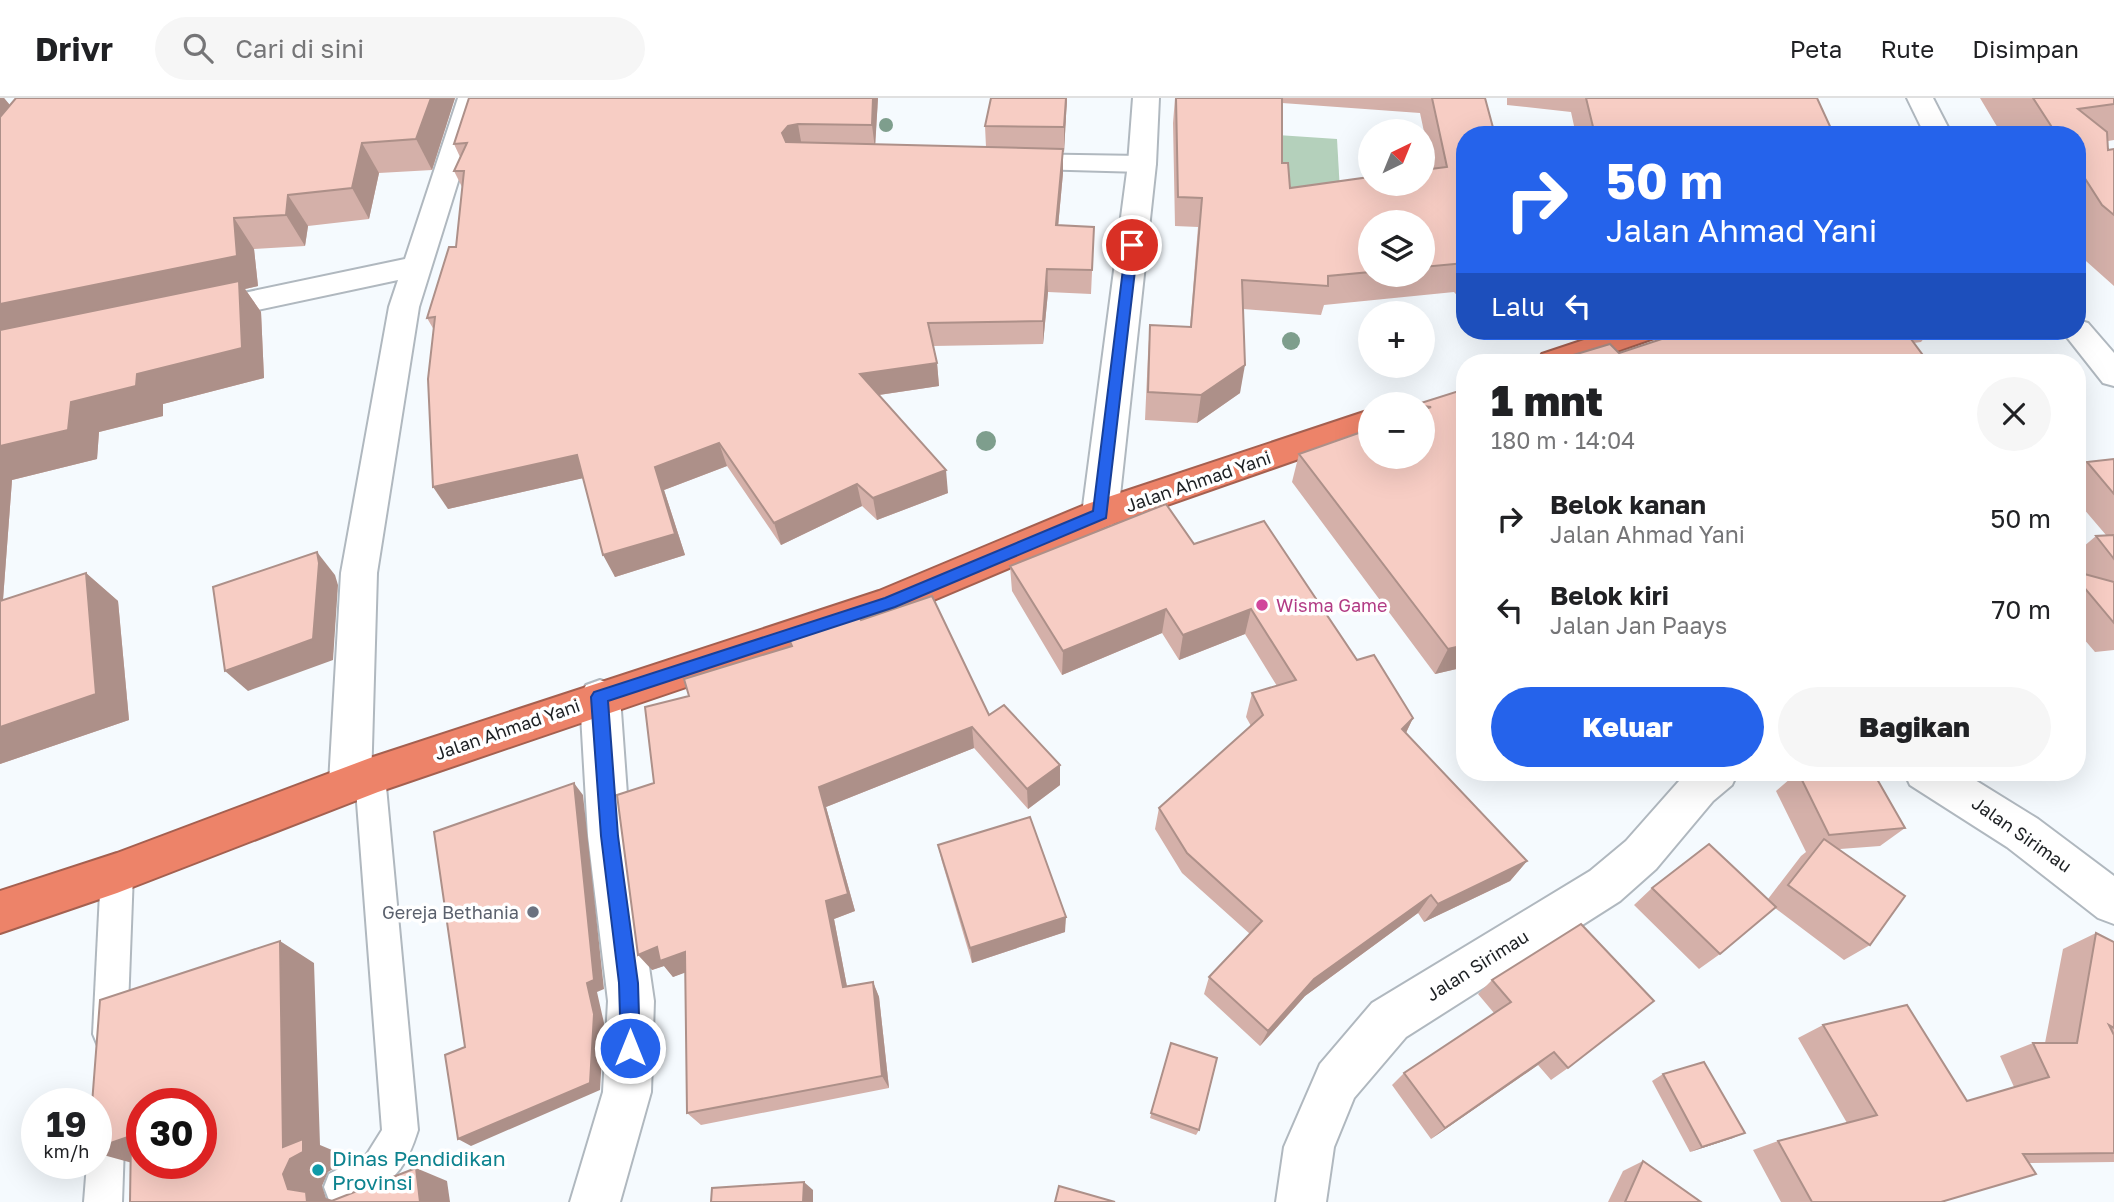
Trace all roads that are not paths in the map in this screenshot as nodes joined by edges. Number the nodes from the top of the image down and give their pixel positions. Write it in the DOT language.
graph roads {
  1 [pos="471,98"];
  2 [pos="1146,98"];
  3 [pos="1920,98"];
  4 [pos="1934,126"];
  5 [pos="979,161"];
  6 [pos="1142,164"];
  7 [pos="417,266"];
  8 [pos="172,317"];
  9 [pos="1617,340"];
  10 [pos="2085,340"];
  11 [pos="1576,354"];
  12 [pos="2114,375"];
  13 [pos="1358,426"];
  14 [pos="1100,514"];
  15 [pos="600,697"];
  16 [pos="360,779"];
  17 [pos="1707,781"];
  18 [pos="1941,781"];
  19 [pos="117,873"];
  20 [pos="2114,903"];
  21 [pos="0,912"];
  22 [pos="342,1187"];
  23 [pos="103,1202"];
  24 [pos="595,1202"];
  25 [pos="1301,1202"];
  1 -- 7 [label="street"];
  2 -- 6 [label="street"];
  3 -- 4 [label="street"];
  5 -- 6 [label="street"];
  6 -- 14 [label="street"];
  7 -- 8 [label="street"];
  7 -- 16 [label="street"];
  9 -- 11 [label="highway"];
  10 -- 12 [label="street"];
  13 -- 14 [label="highway, Jalan Ahmad Yani"];
  14 -- 15 [label="highway, Jalan Ahmad Yani"];
  15 -- 16 [label="highway, Jalan Ahmad Yani"];
  15 -- 24 [label="street"];
  16 -- 19 [label="highway, Jalan Ahmad Yani"];
  16 -- 22 [label="lane"];
  17 -- 25 [label="street, Jalan Sirimau"];
  18 -- 20 [label="street, Jalan Sirimau"];
  19 -- 21 [label="highway, Jalan Ahmad Yani"];
  19 -- 23 [label="lane"];
}
